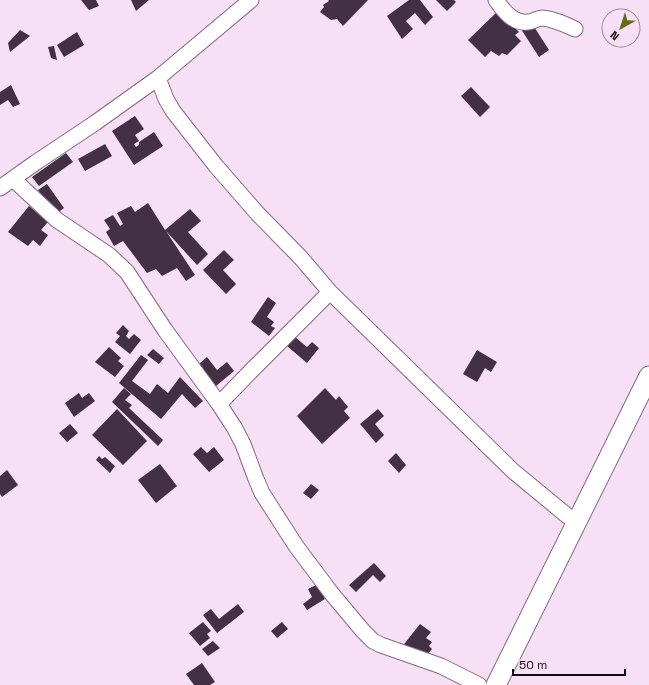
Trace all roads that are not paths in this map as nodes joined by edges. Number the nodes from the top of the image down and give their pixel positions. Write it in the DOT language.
graph roads {
  1 [pos="251,0"];
  2 [pos="496,0"];
  3 [pos="575,29"];
  4 [pos="158,78"];
  5 [pos="13,179"];
  6 [pos="0,188"];
  7 [pos="330,292"];
  8 [pos="649,376"];
  9 [pos="219,404"];
  10 [pos="576,523"];
  11 [pos="479,685"];
  12 [pos="496,685"];
  1 -- 4 [label="street"];
  2 -- 3 [label="street"];
  4 -- 5 [label="street"];
  4 -- 7 [label="street"];
  5 -- 6 [label="street"];
  5 -- 9 [label="street"];
  7 -- 9 [label="street"];
  7 -- 10 [label="street"];
  8 -- 10 [label="street"];
  9 -- 11 [label="street"];
  10 -- 12 [label="street"];
}
